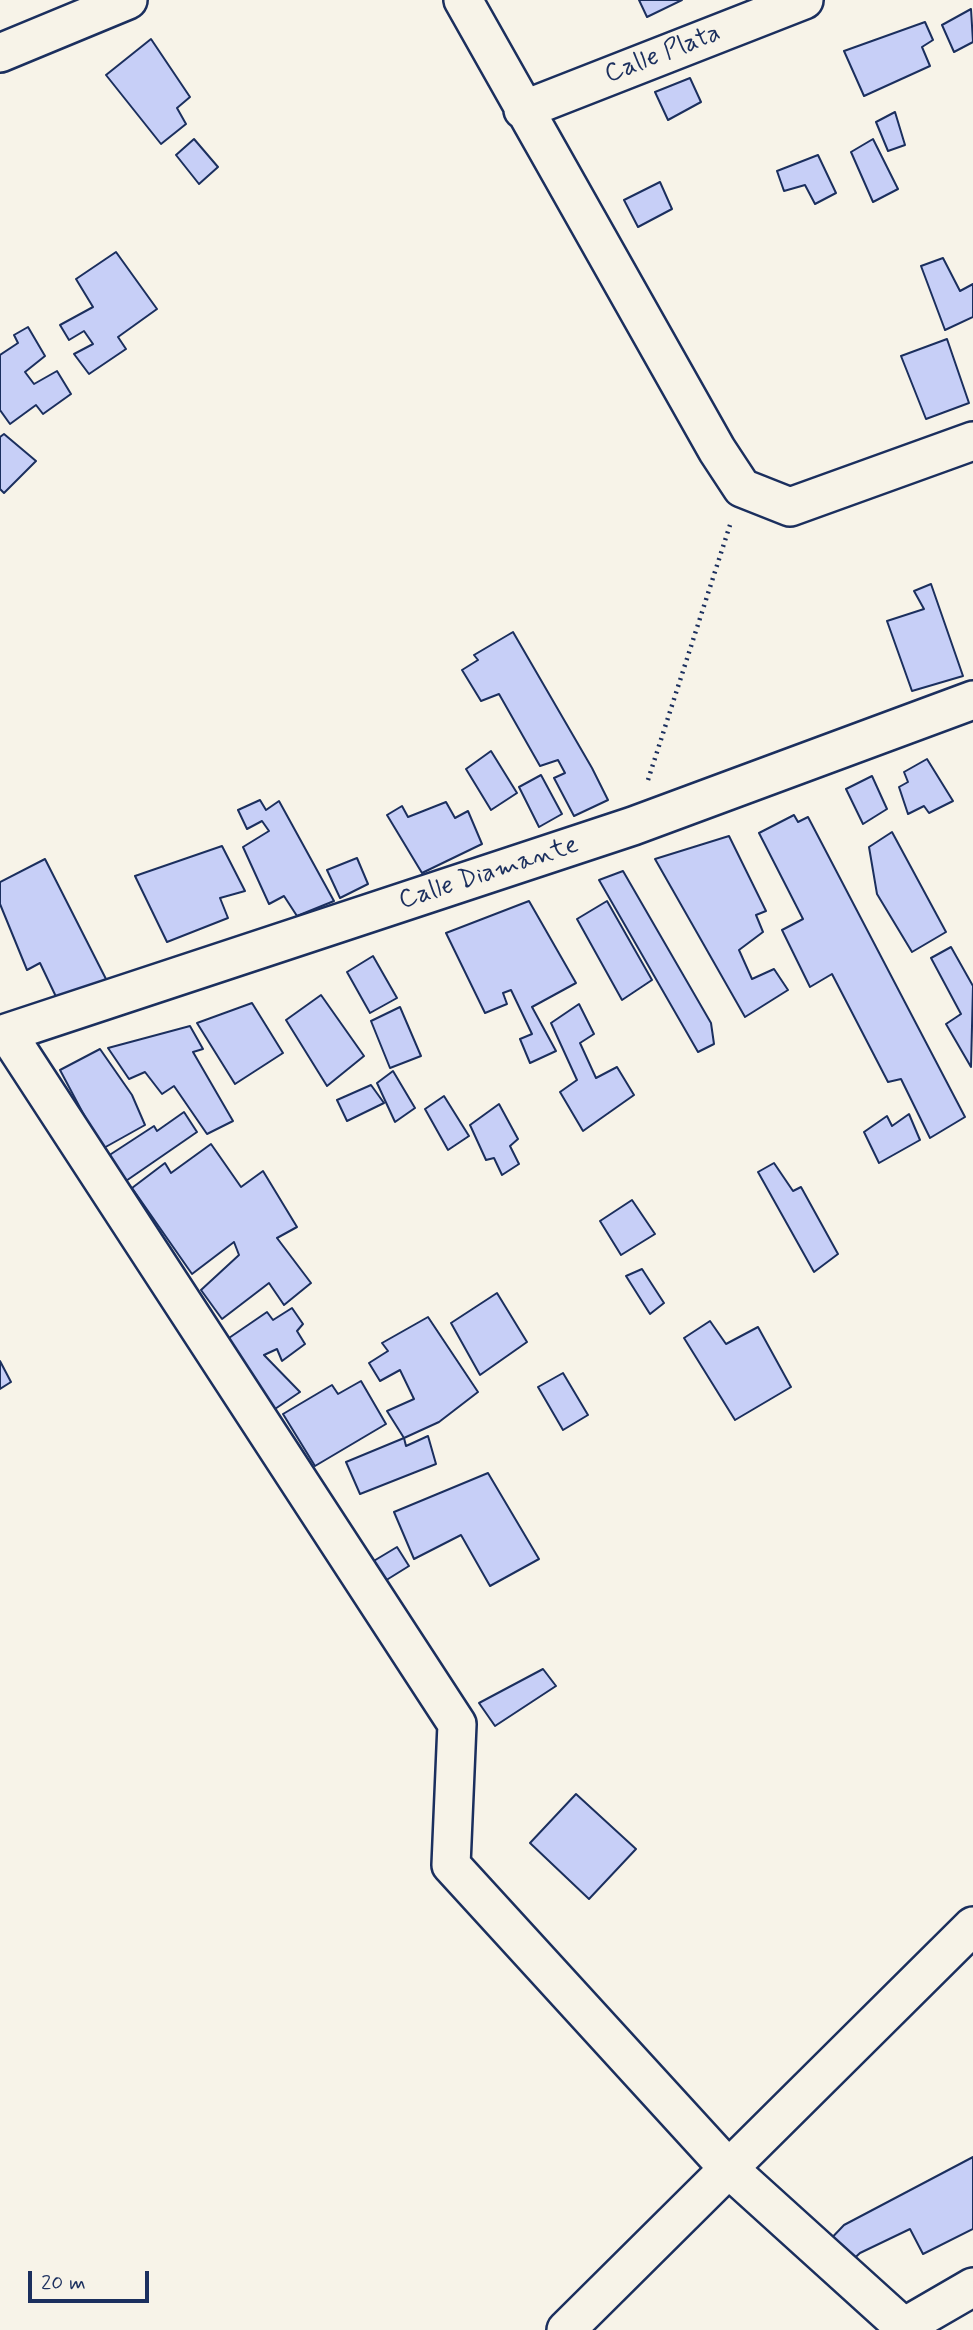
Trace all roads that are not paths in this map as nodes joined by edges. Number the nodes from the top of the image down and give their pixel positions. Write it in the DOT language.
graph roads {
  1 [pos="128,0"];
  2 [pos="463,0"];
  3 [pos="804,0"];
  4 [pos="0,53"];
  5 [pos="523,110"];
  6 [pos="973,441"];
  7 [pos="973,700"];
  8 [pos="4,1034"];
  9 [pos="973,1926"];
  10 [pos="727,2168"];
  11 [pos="973,2287"];
  12 [pos="906,2329"];
  13 [pos="566,2330"];
  1 -- 4 [label="street"];
  2 -- 5 [label="street"];
  3 -- 5 [label="street, Calle Plata"];
  5 -- 6 [label="street"];
  7 -- 8 [label="street, Calle Diamante"];
  8 -- 10 [label="street"];
  9 -- 10 [label="street"];
  10 -- 12 [label="street"];
  10 -- 13 [label="street"];
  11 -- 12 [label="street"];
}
